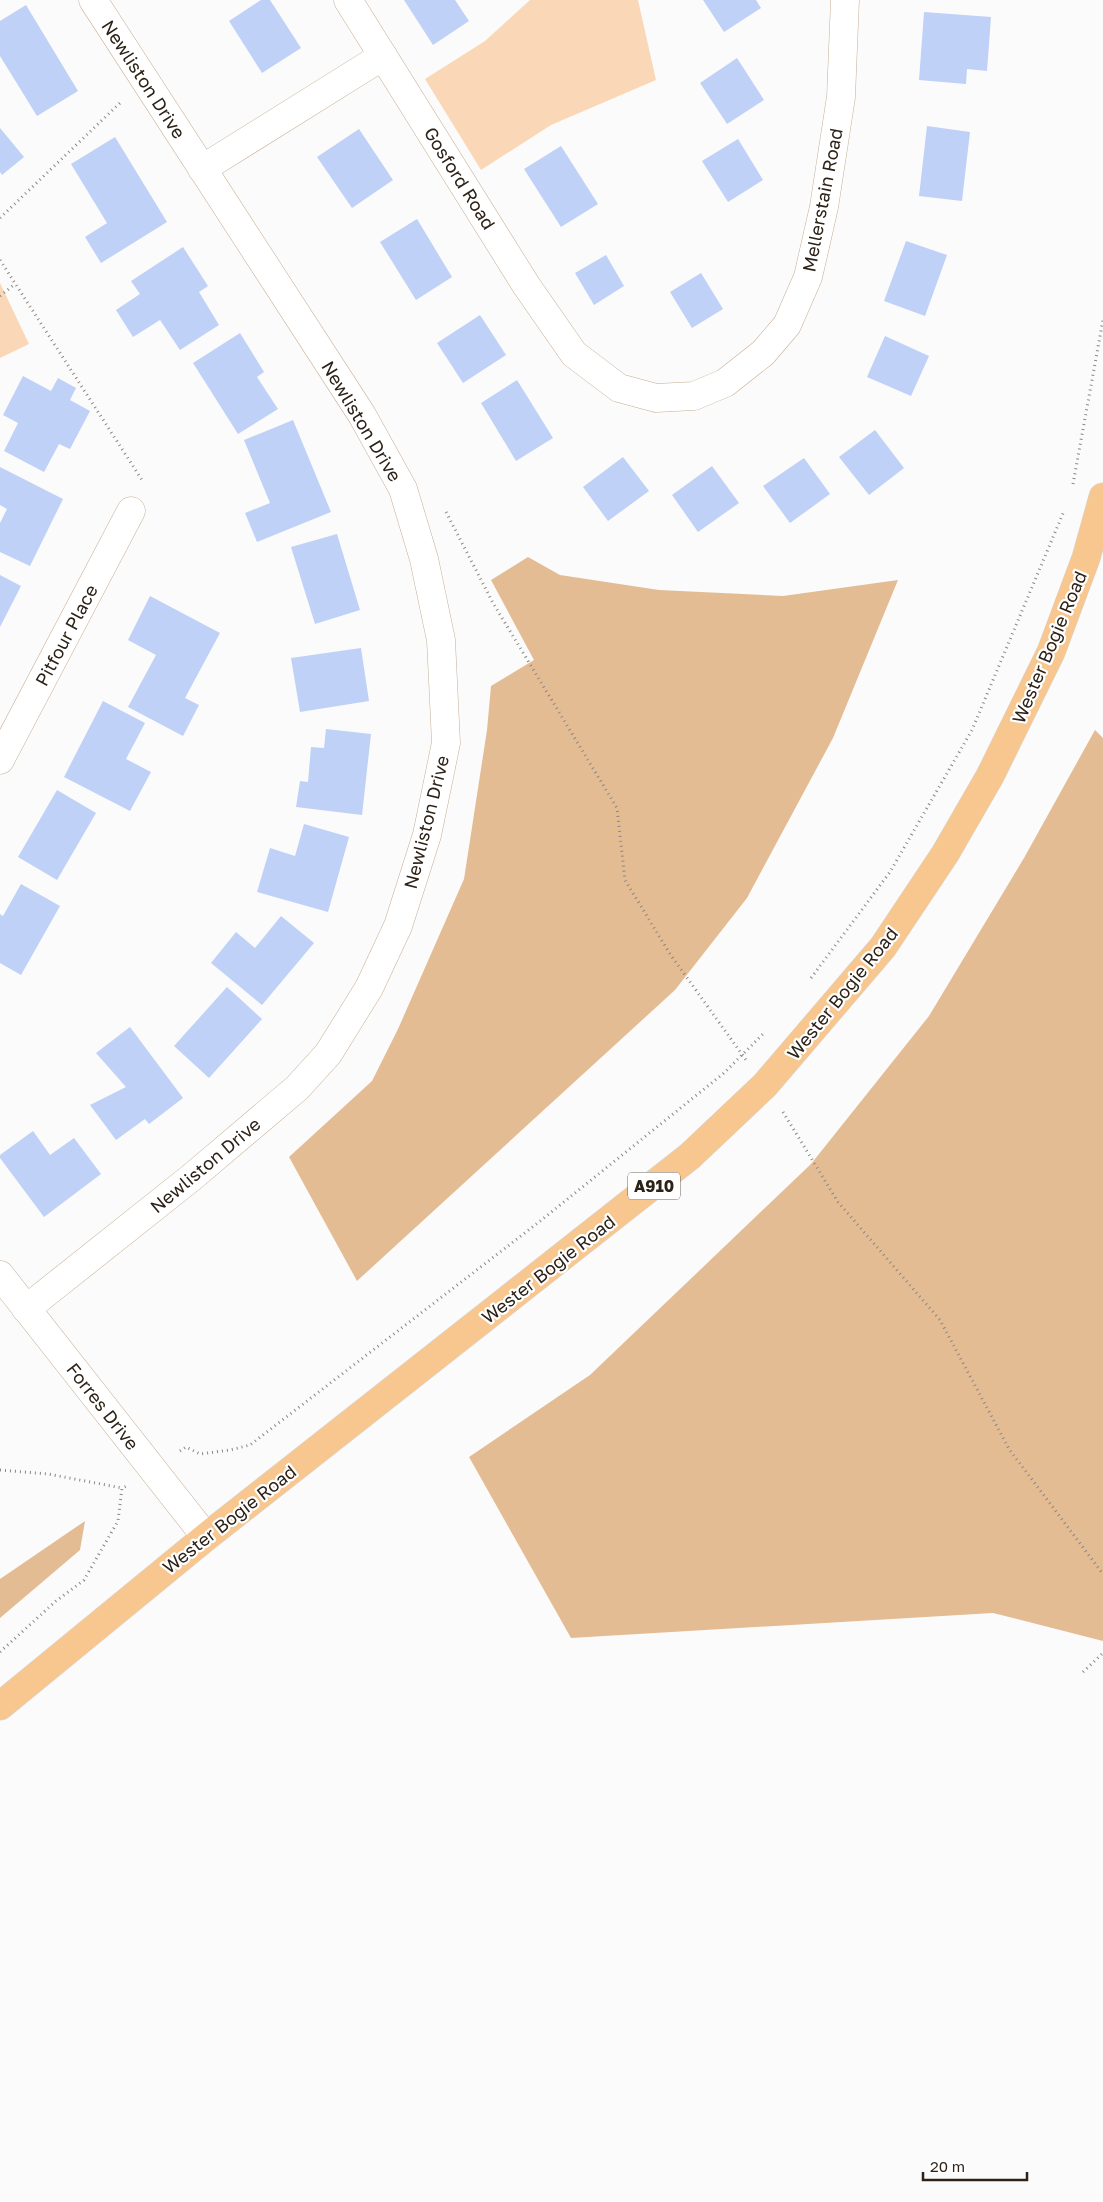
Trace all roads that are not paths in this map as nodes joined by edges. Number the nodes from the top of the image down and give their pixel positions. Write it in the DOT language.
graph roads {
  1 [pos="93,0"];
  2 [pos="348,0"];
  3 [pos="845,0"];
  4 [pos="383,56"];
  5 [pos="202,169"];
  6 [pos="574,354"];
  7 [pos="1103,497"];
  8 [pos="131,511"];
  9 [pos="0,760"];
  10 [pos="0,1275"];
  11 [pos="26,1309"];
  12 [pos="206,1536"];
  13 [pos="0,1706"];
  1 -- 5 [label="street, Newliston Drive"];
  2 -- 4 [label="street, Gosford Road"];
  3 -- 6 [label="street, Mellerstain Road"];
  4 -- 5 [label="street"];
  4 -- 6 [label="street, Gosford Road"];
  5 -- 11 [label="street, Newliston Drive"];
  7 -- 12 [label="main road, Wester Bogie Road / A910"];
  8 -- 9 [label="street, Pitfour Place"];
  10 -- 11 [label="street, Forres Drive"];
  11 -- 12 [label="street, Forres Drive"];
  12 -- 13 [label="main road, Wester Bogie Road / A910"];
}
